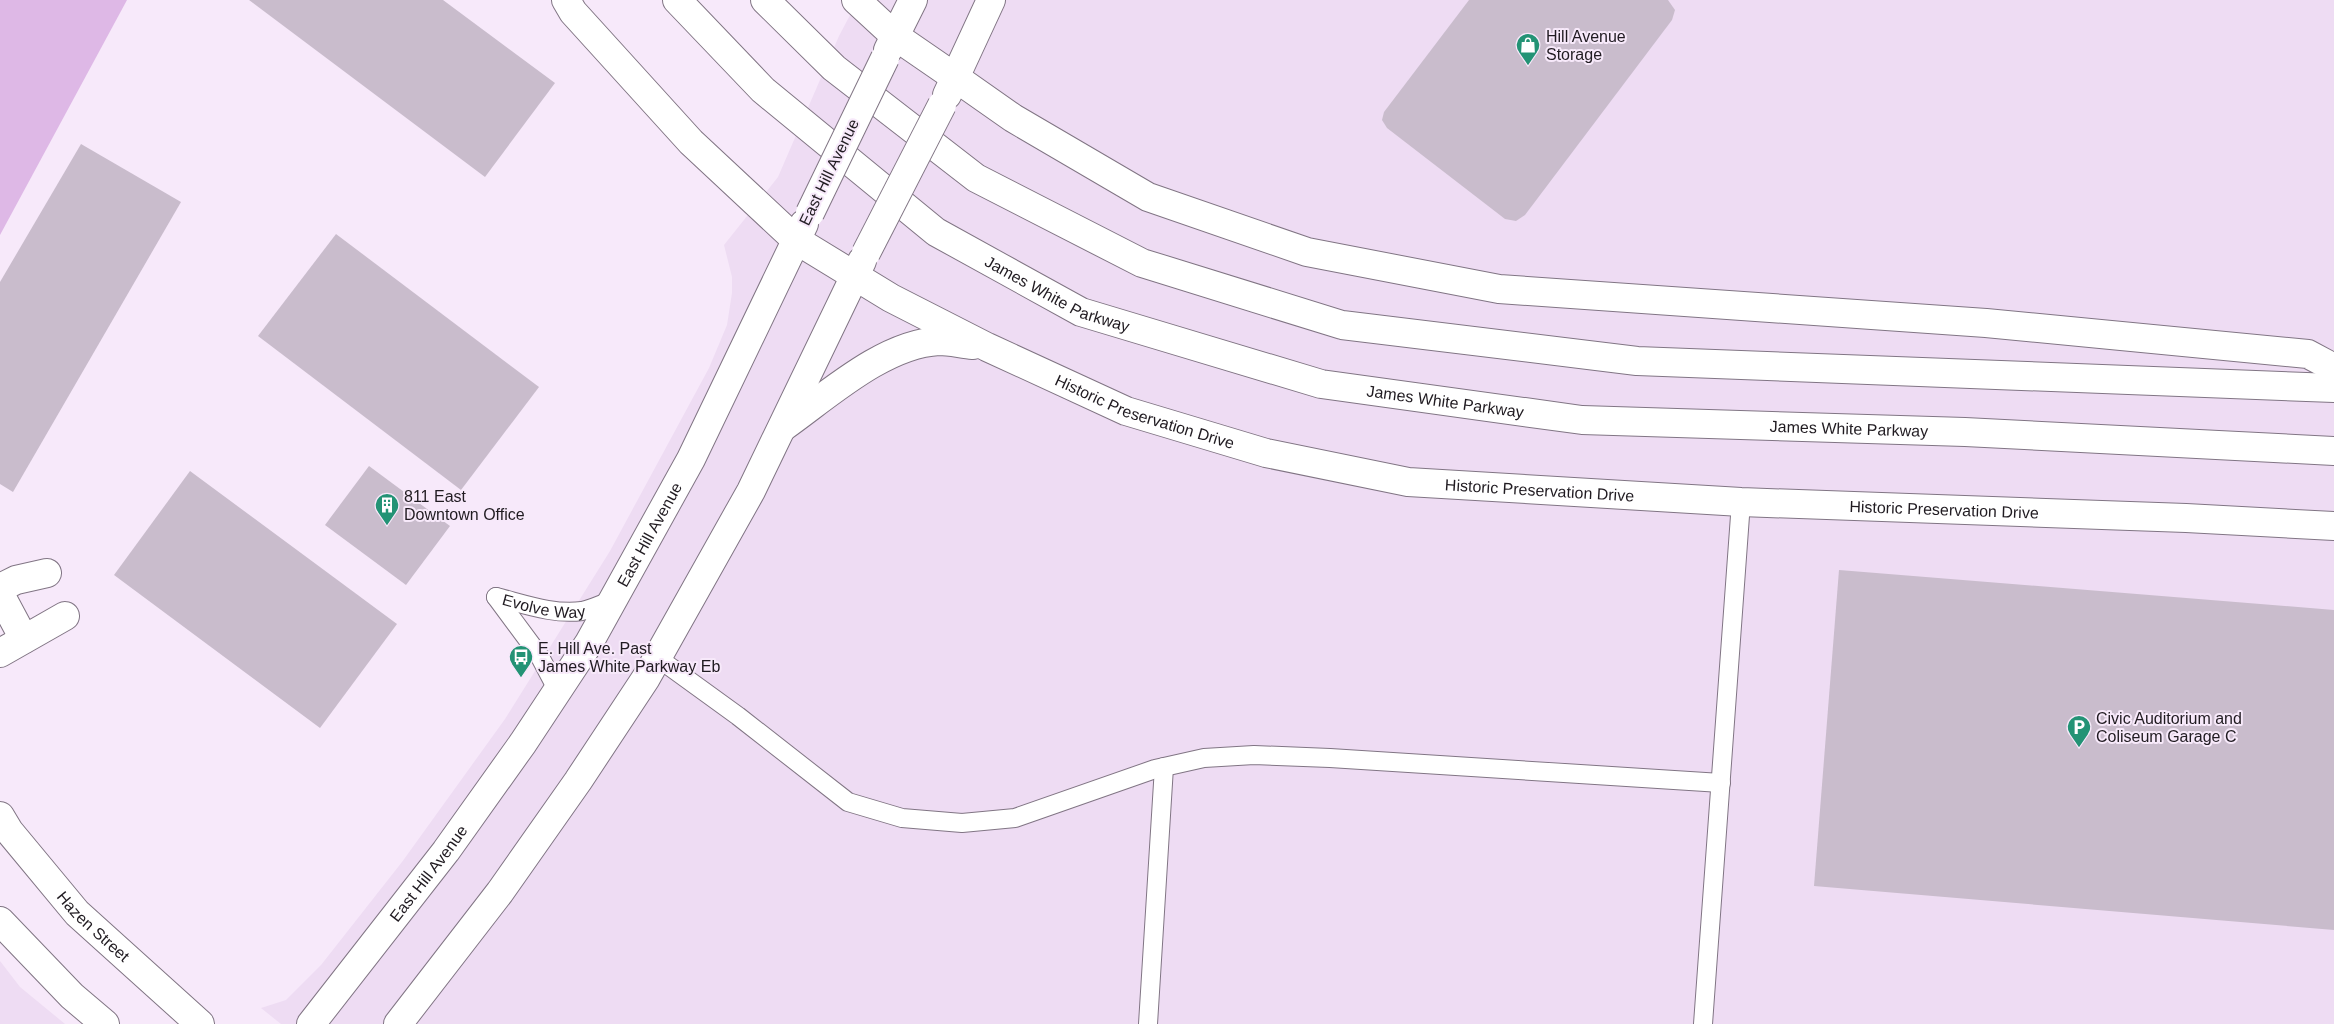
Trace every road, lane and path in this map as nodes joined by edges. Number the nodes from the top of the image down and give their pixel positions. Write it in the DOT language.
graph roads {
  1 [pos="566,0"];
  2 [pos="677,0"];
  3 [pos="765,0"];
  4 [pos="856,0"];
  5 [pos="913,0"];
  6 [pos="991,0"];
  7 [pos="890,47"];
  8 [pos="956,78"];
  9 [pos="796,240"];
  10 [pos="860,265"];
  11 [pos="987,347"];
  12 [pos="2334,368"];
  13 [pos="2334,388"];
  14 [pos="779,430"];
  15 [pos="2334,452"];
  16 [pos="1741,502"];
  17 [pos="2334,526"];
  18 [pos="47,573"];
  19 [pos="0,588"];
  20 [pos="0,594"];
  21 [pos="612,600"];
  22 [pos="65,616"];
  23 [pos="24,639"];
  24 [pos="0,653"];
  25 [pos="658,658"];
  26 [pos="558,690"];
  27 [pos="1164,767"];
  28 [pos="1721,784"];
  29 [pos="0,816"];
  30 [pos="0,921"];
  31 [pos="106,1024"];
  32 [pos="200,1024"];
  33 [pos="311,1024"];
  34 [pos="398,1024"];
  35 [pos="1148,1024"];
  36 [pos="1703,1024"];
  1 -- 9 [label="main road, Historic Preservation Drive"];
  2 -- 15 [label="main road, James White Parkway"];
  3 -- 13 [label="main road"];
  4 -- 7 [label="main road"];
  5 -- 7 [label="main road, East Hill Avenue"];
  6 -- 8 [label="main road"];
  7 -- 8 [label="main road"];
  7 -- 9 [label="main road, East Hill Avenue, bridge"];
  8 -- 10 [label="main road, bridge"];
  8 -- 12 [label="main road"];
  9 -- 10 [label="main road, Historic Preservation Drive"];
  9 -- 21 [label="main road, East Hill Avenue"];
  10 -- 11 [label="main road, Historic Preservation Drive"];
  10 -- 14 [label="main road"];
  11 -- 14 [label="main road"];
  11 -- 16 [label="main road, Historic Preservation Drive"];
  14 -- 25 [label="main road"];
  16 -- 17 [label="main road, Historic Preservation Drive"];
  16 -- 28 [label="lane"];
  18 -- 19 [label="main road"];
  20 -- 23 [label="main road"];
  21 -- 26 [label="main road, East Hill Avenue"];
  21 -- 26 [label="lane, Evolve Way"];
  22 -- 23 [label="main road"];
  23 -- 24 [label="main road"];
  25 -- 27 [label="lane"];
  25 -- 34 [label="main road"];
  26 -- 33 [label="main road, East Hill Avenue"];
  27 -- 28 [label="lane"];
  27 -- 35 [label="lane"];
  28 -- 36 [label="lane"];
  29 -- 32 [label="main road, Hazen Street"];
  30 -- 31 [label="main road"];
}
